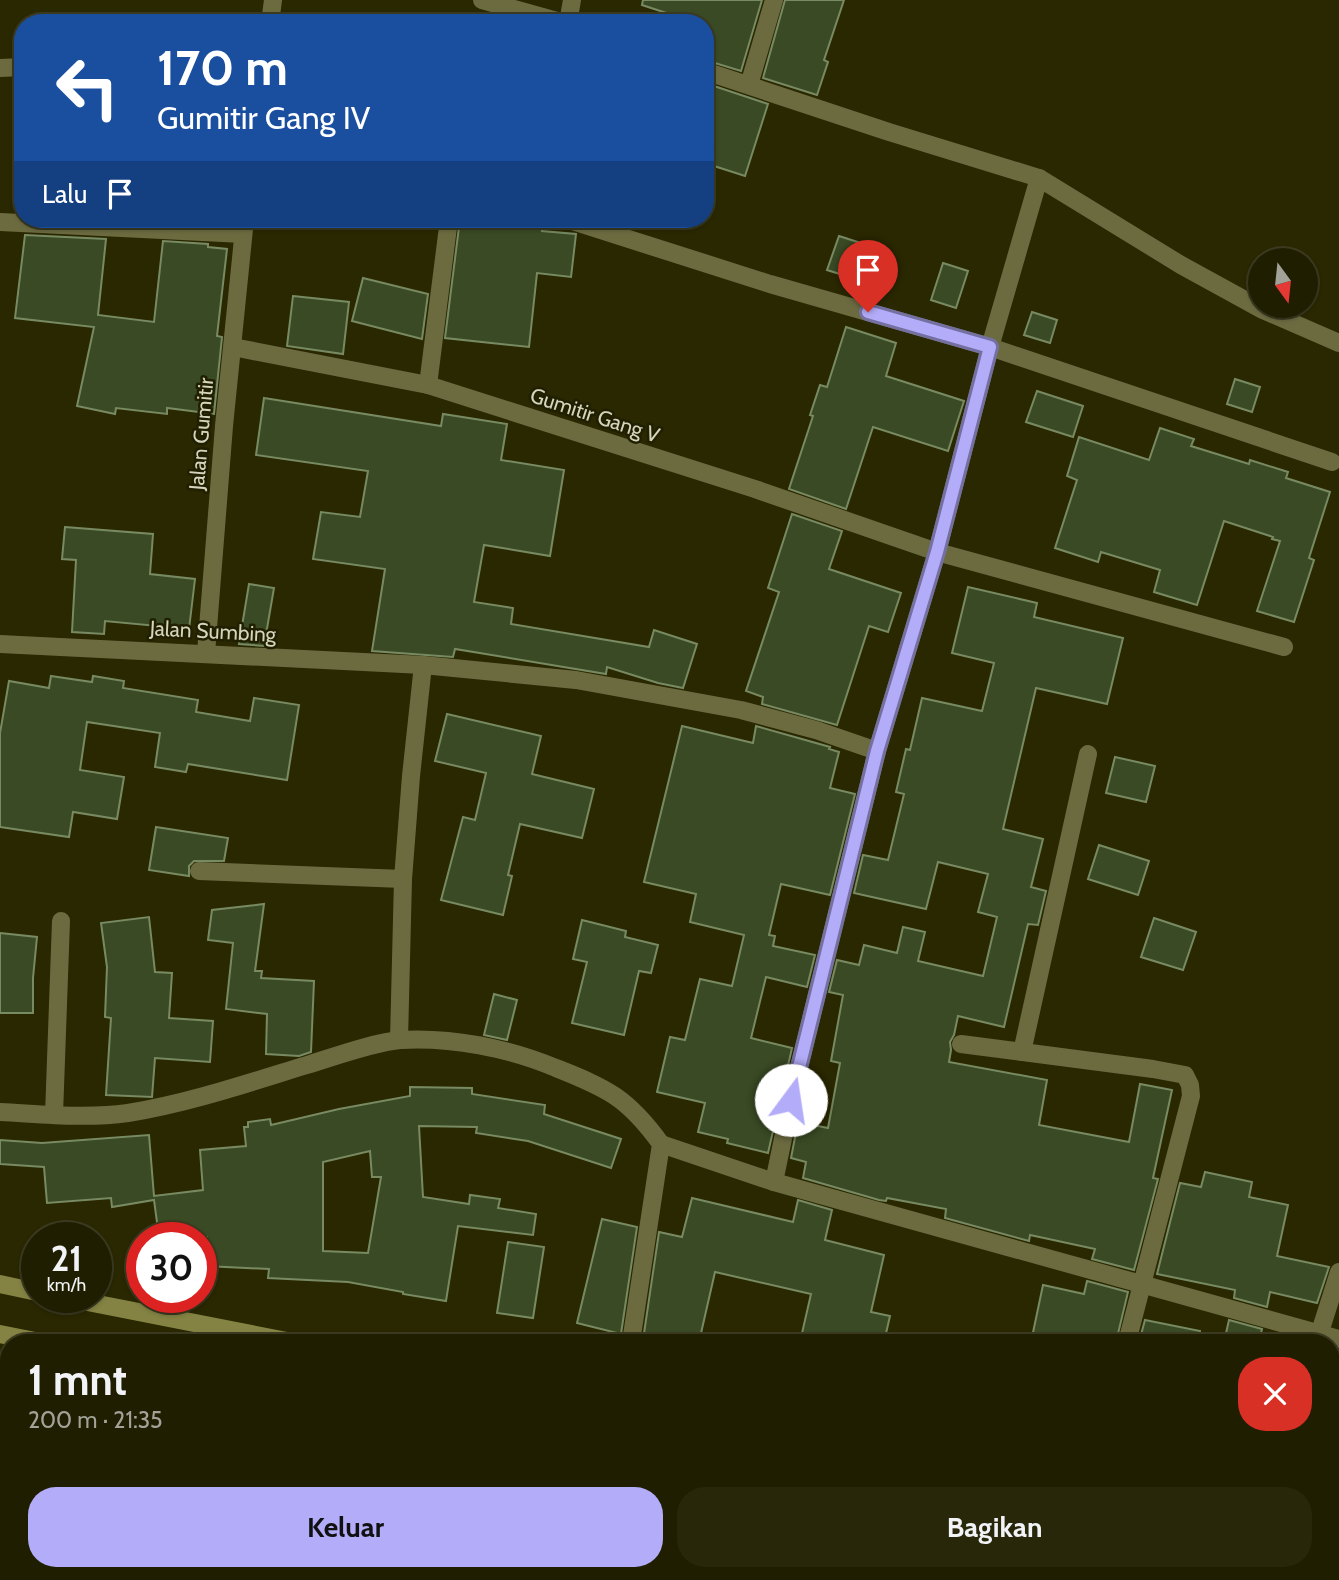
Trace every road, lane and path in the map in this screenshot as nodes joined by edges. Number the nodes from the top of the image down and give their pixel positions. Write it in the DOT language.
graph roads {
  1 [pos="482,0"];
  2 [pos="774,0"];
  3 [pos="533,14"];
  4 [pos="714,74"];
  5 [pos="749,85"];
  6 [pos="1039,178"];
  7 [pos="244,228"];
  8 [pos="448,228"];
  9 [pos="594,228"];
  10 [pos="1339,343"];
  11 [pos="233,347"];
  12 [pos="990,347"];
  13 [pos="428,386"];
  14 [pos="1332,462"];
  15 [pos="937,552"];
  16 [pos="0,644"];
  17 [pos="1284,647"];
  18 [pos="206,653"];
  19 [pos="423,665"];
  20 [pos="877,751"];
  21 [pos="1088,754"];
  22 [pos="199,871"];
  23 [pos="403,879"];
  24 [pos="61,921"];
  25 [pos="399,1040"];
  26 [pos="961,1044"];
  27 [pos="1022,1052"];
  28 [pos="0,1112"];
  29 [pos="54,1115"];
  30 [pos="662,1144"];
  31 [pos="774,1182"];
  32 [pos="1339,1272"];
  33 [pos="1141,1283"];
  34 [pos="0,1284"];
  35 [pos="21,1289"];
  36 [pos="112,1307"];
  37 [pos="251,1334"];
  38 [pos="632,1334"];
  39 [pos="1129,1334"];
  40 [pos="1316,1334"];
  41 [pos="1319,1334"];
  1 -- 3 [label="street"];
  2 -- 5 [label="street"];
  4 -- 5 [label="street"];
  5 -- 6 [label="street"];
  6 -- 10 [label="street"];
  6 -- 12 [label="street"];
  7 -- 11 [label="street, Jalan Gumitir"];
  8 -- 13 [label="street"];
  9 -- 12 [label="street"];
  11 -- 13 [label="street, Gumitir Gang V"];
  11 -- 18 [label="street, Jalan Gumitir"];
  12 -- 14 [label="street"];
  12 -- 15 [label="street"];
  13 -- 15 [label="street, Gumitir Gang V"];
  15 -- 17 [label="street, Gumitir Gang V"];
  15 -- 20 [label="street"];
  16 -- 18 [label="street, Jalan Sumbing"];
  18 -- 19 [label="street, Jalan Sumbing"];
  19 -- 20 [label="street, Jalan Sumbing"];
  19 -- 23 [label="street"];
  20 -- 31 [label="street"];
  21 -- 27 [label="street"];
  22 -- 23 [label="street"];
  23 -- 25 [label="street"];
  24 -- 29 [label="street"];
  25 -- 29 [label="street"];
  25 -- 30 [label="street"];
  26 -- 27 [label="street"];
  27 -- 33 [label="street"];
  28 -- 29 [label="street"];
  30 -- 31 [label="street"];
  30 -- 38 [label="street"];
  31 -- 33 [label="street"];
  32 -- 41 [label="street"];
  33 -- 39 [label="street"];
  33 -- 40 [label="street"];
  34 -- 35 [label="street"];
  36 -- 37 [label="street"];
}
